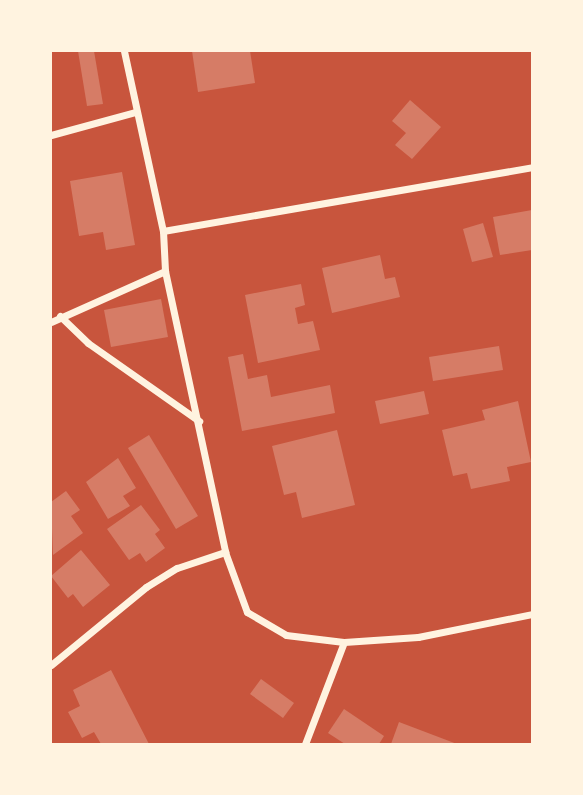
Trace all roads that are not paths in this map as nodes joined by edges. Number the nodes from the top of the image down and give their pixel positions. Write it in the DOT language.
graph roads {
  1 [pos="124,51"];
  2 [pos="135,112"];
  3 [pos="51,135"];
  4 [pos="532,167"];
  5 [pos="163,231"];
  6 [pos="164,271"];
  7 [pos="61,316"];
  8 [pos="51,322"];
  9 [pos="199,421"];
  10 [pos="225,552"];
  11 [pos="532,614"];
  12 [pos="344,642"];
  13 [pos="51,665"];
  14 [pos="305,744"];
  1 -- 2 [label="street"];
  2 -- 3 [label="street"];
  2 -- 5 [label="street"];
  4 -- 5 [label="street"];
  5 -- 6 [label="street"];
  6 -- 7 [label="street"];
  6 -- 9 [label="street"];
  7 -- 8 [label="street"];
  7 -- 9 [label="street"];
  9 -- 10 [label="street"];
  10 -- 12 [label="street"];
  10 -- 13 [label="street"];
  11 -- 12 [label="street"];
  12 -- 14 [label="street"];
}
